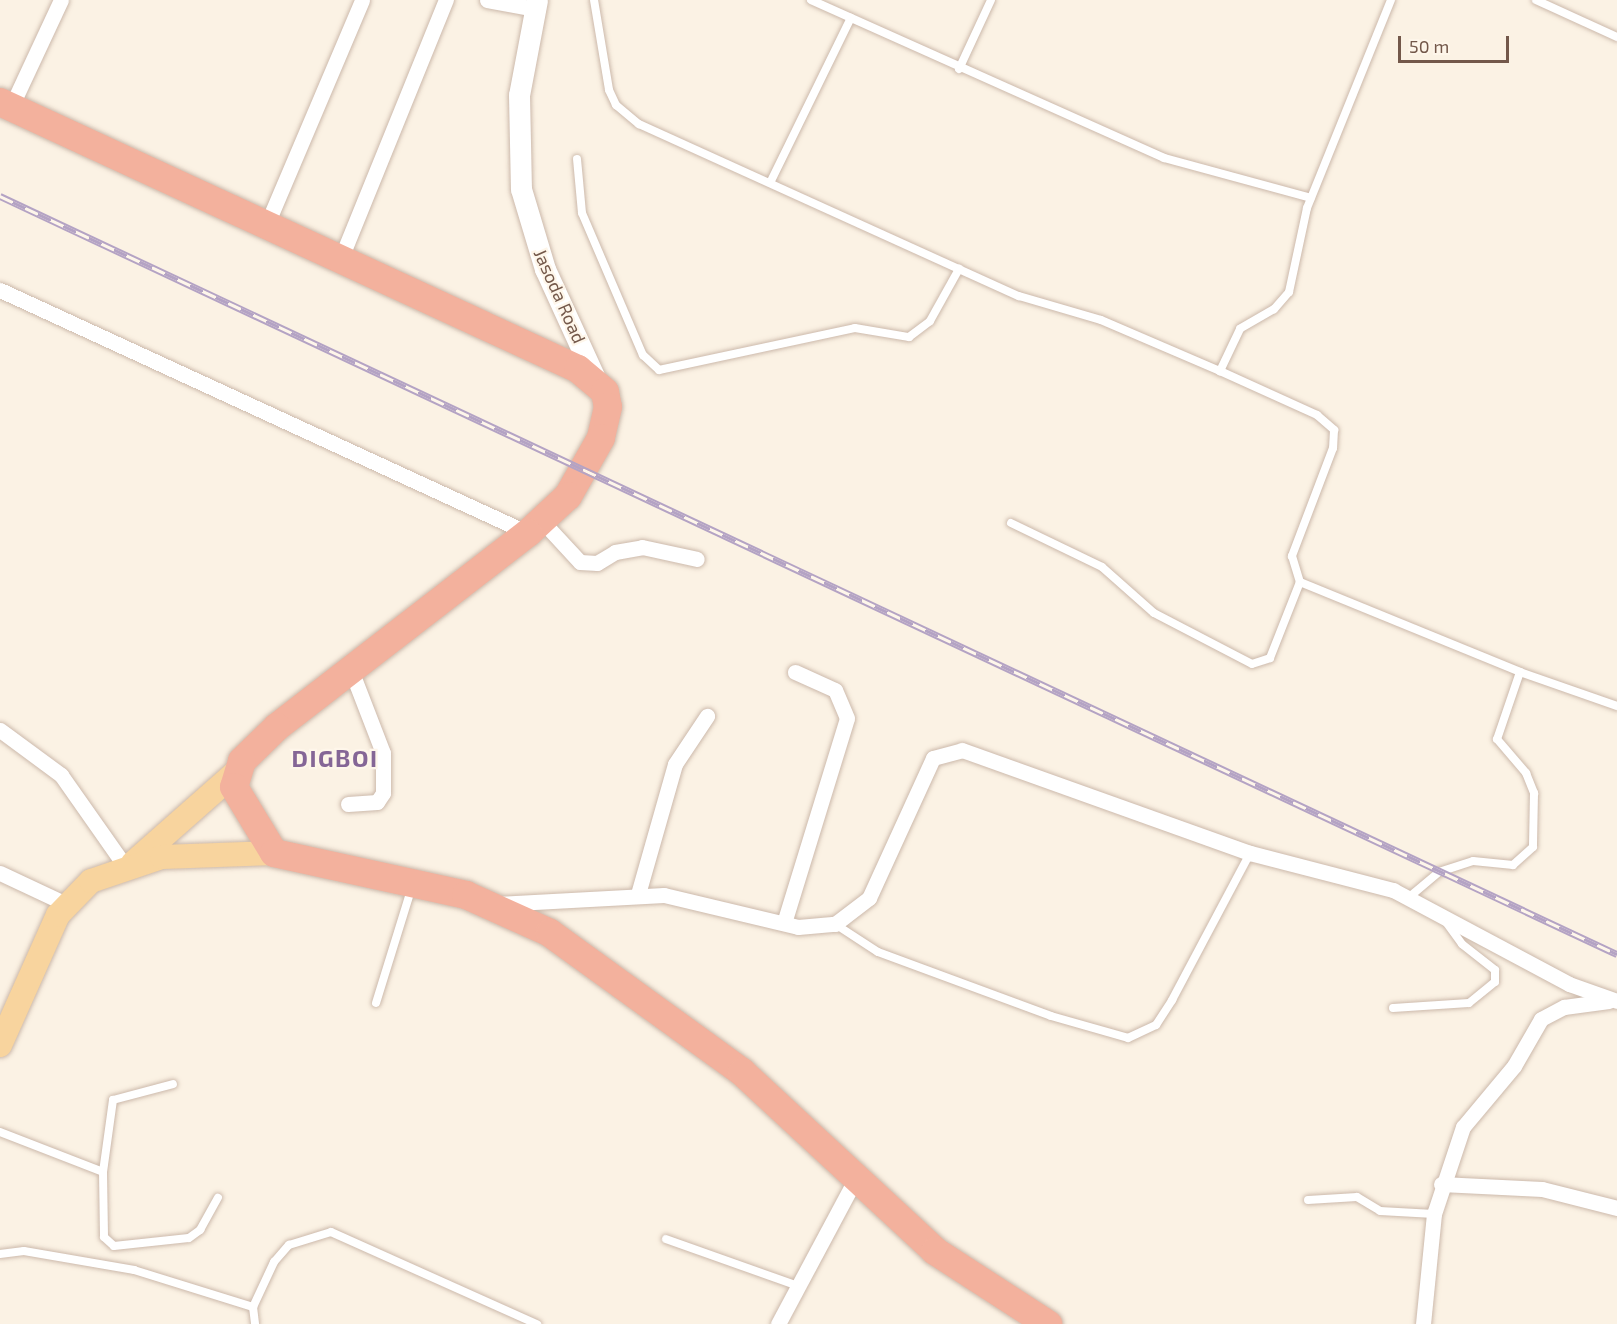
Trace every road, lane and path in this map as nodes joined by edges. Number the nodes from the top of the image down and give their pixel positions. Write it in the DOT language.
graph roads {
  1 [pos="61,0"];
  2 [pos="362,0"];
  3 [pos="446,0"];
  4 [pos="487,0"];
  5 [pos="594,0"];
  6 [pos="811,0"];
  7 [pos="991,0"];
  8 [pos="1391,0"];
  9 [pos="1536,0"];
  10 [pos="536,4"];
  11 [pos="851,18"];
  12 [pos="1617,37"];
  13 [pos="959,69"];
  14 [pos="5,104"];
  15 [pos="577,159"];
  16 [pos="770,183"];
  17 [pos="1311,198"];
  18 [pos="267,224"];
  19 [pos="341,258"];
  20 [pos="959,269"];
  21 [pos="2,295"];
  22 [pos="1220,371"];
  23 [pos="595,378"];
  24 [pos="1011,523"];
  25 [pos="535,527"];
  26 [pos="697,559"];
  27 [pos="1300,582"];
  28 [pos="351,670"];
  29 [pos="795,672"];
  30 [pos="1520,672"];
  31 [pos="1617,706"];
  32 [pos="707,716"];
  33 [pos="0,730"];
  34 [pos="235,773"];
  35 [pos="348,804"];
  36 [pos="274,853"];
  37 [pos="1250,853"];
  38 [pos="129,864"];
  39 [pos="0,873"];
  40 [pos="414,883"];
  41 [pos="638,894"];
  42 [pos="1409,897"];
  43 [pos="66,904"];
  44 [pos="491,904"];
  45 [pos="1441,913"];
  46 [pos="784,923"];
  47 [pos="835,924"];
  48 [pos="1615,1001"];
  49 [pos="376,1003"];
  50 [pos="1393,1008"];
  51 [pos="0,1045"];
  52 [pos="173,1084"];
  53 [pos="0,1132"];
  54 [pos="103,1172"];
  55 [pos="856,1179"];
  56 [pos="1441,1184"];
  57 [pos="218,1198"];
  58 [pos="1308,1200"];
  59 [pos="1617,1208"];
  60 [pos="1434,1214"];
  61 [pos="666,1239"];
  62 [pos="0,1254"];
  63 [pos="795,1285"];
  64 [pos="253,1307"];
  65 [pos="255,1324"];
  66 [pos="537,1324"];
  67 [pos="778,1324"];
  68 [pos="1048,1324"];
  69 [pos="1423,1324"];
  1 -- 14 [label="street"];
  2 -- 18 [label="street"];
  3 -- 19 [label="street"];
  4 -- 10 [label="street"];
  5 -- 16 [label="lane"];
  6 -- 11 [label="lane"];
  7 -- 13 [label="lane"];
  8 -- 17 [label="lane"];
  9 -- 12 [label="lane"];
  10 -- 23 [label="street, Jasoda Road"];
  11 -- 13 [label="lane"];
  11 -- 16 [label="lane"];
  13 -- 17 [label="lane"];
  14 -- 18 [label="highway"];
  15 -- 20 [label="lane"];
  16 -- 20 [label="lane"];
  17 -- 22 [label="lane"];
  18 -- 19 [label="highway"];
  19 -- 23 [label="highway"];
  20 -- 22 [label="lane"];
  21 -- 25 [label="street"];
  22 -- 27 [label="lane"];
  23 -- 25 [label="highway"];
  24 -- 27 [label="lane"];
  25 -- 26 [label="street"];
  25 -- 28 [label="highway"];
  27 -- 30 [label="lane"];
  28 -- 34 [label="highway"];
  28 -- 35 [label="street"];
  29 -- 46 [label="street"];
  30 -- 31 [label="lane"];
  30 -- 42 [label="lane"];
  32 -- 41 [label="street"];
  33 -- 38 [label="street"];
  34 -- 36 [label="highway"];
  34 -- 38 [label="main road"];
  36 -- 38 [label="main road"];
  36 -- 40 [label="highway"];
  37 -- 42 [label="street"];
  37 -- 47 [label="street"];
  37 -- 47 [label="lane"];
  38 -- 43 [label="main road"];
  39 -- 43 [label="street"];
  40 -- 44 [label="highway"];
  40 -- 49 [label="lane"];
  41 -- 44 [label="street"];
  41 -- 46 [label="street"];
  42 -- 45 [label="street"];
  43 -- 51 [label="main road"];
  44 -- 55 [label="highway"];
  45 -- 48 [label="street"];
  45 -- 50 [label="lane"];
  46 -- 47 [label="street"];
  48 -- 56 [label="street"];
  52 -- 54 [label="lane"];
  53 -- 54 [label="lane"];
  54 -- 57 [label="lane"];
  55 -- 63 [label="street"];
  55 -- 68 [label="highway"];
  56 -- 59 [label="street"];
  56 -- 60 [label="street"];
  58 -- 60 [label="lane"];
  60 -- 69 [label="street"];
  61 -- 63 [label="lane"];
  62 -- 64 [label="lane"];
  63 -- 67 [label="street"];
  64 -- 65 [label="lane"];
  64 -- 66 [label="lane"];
}
